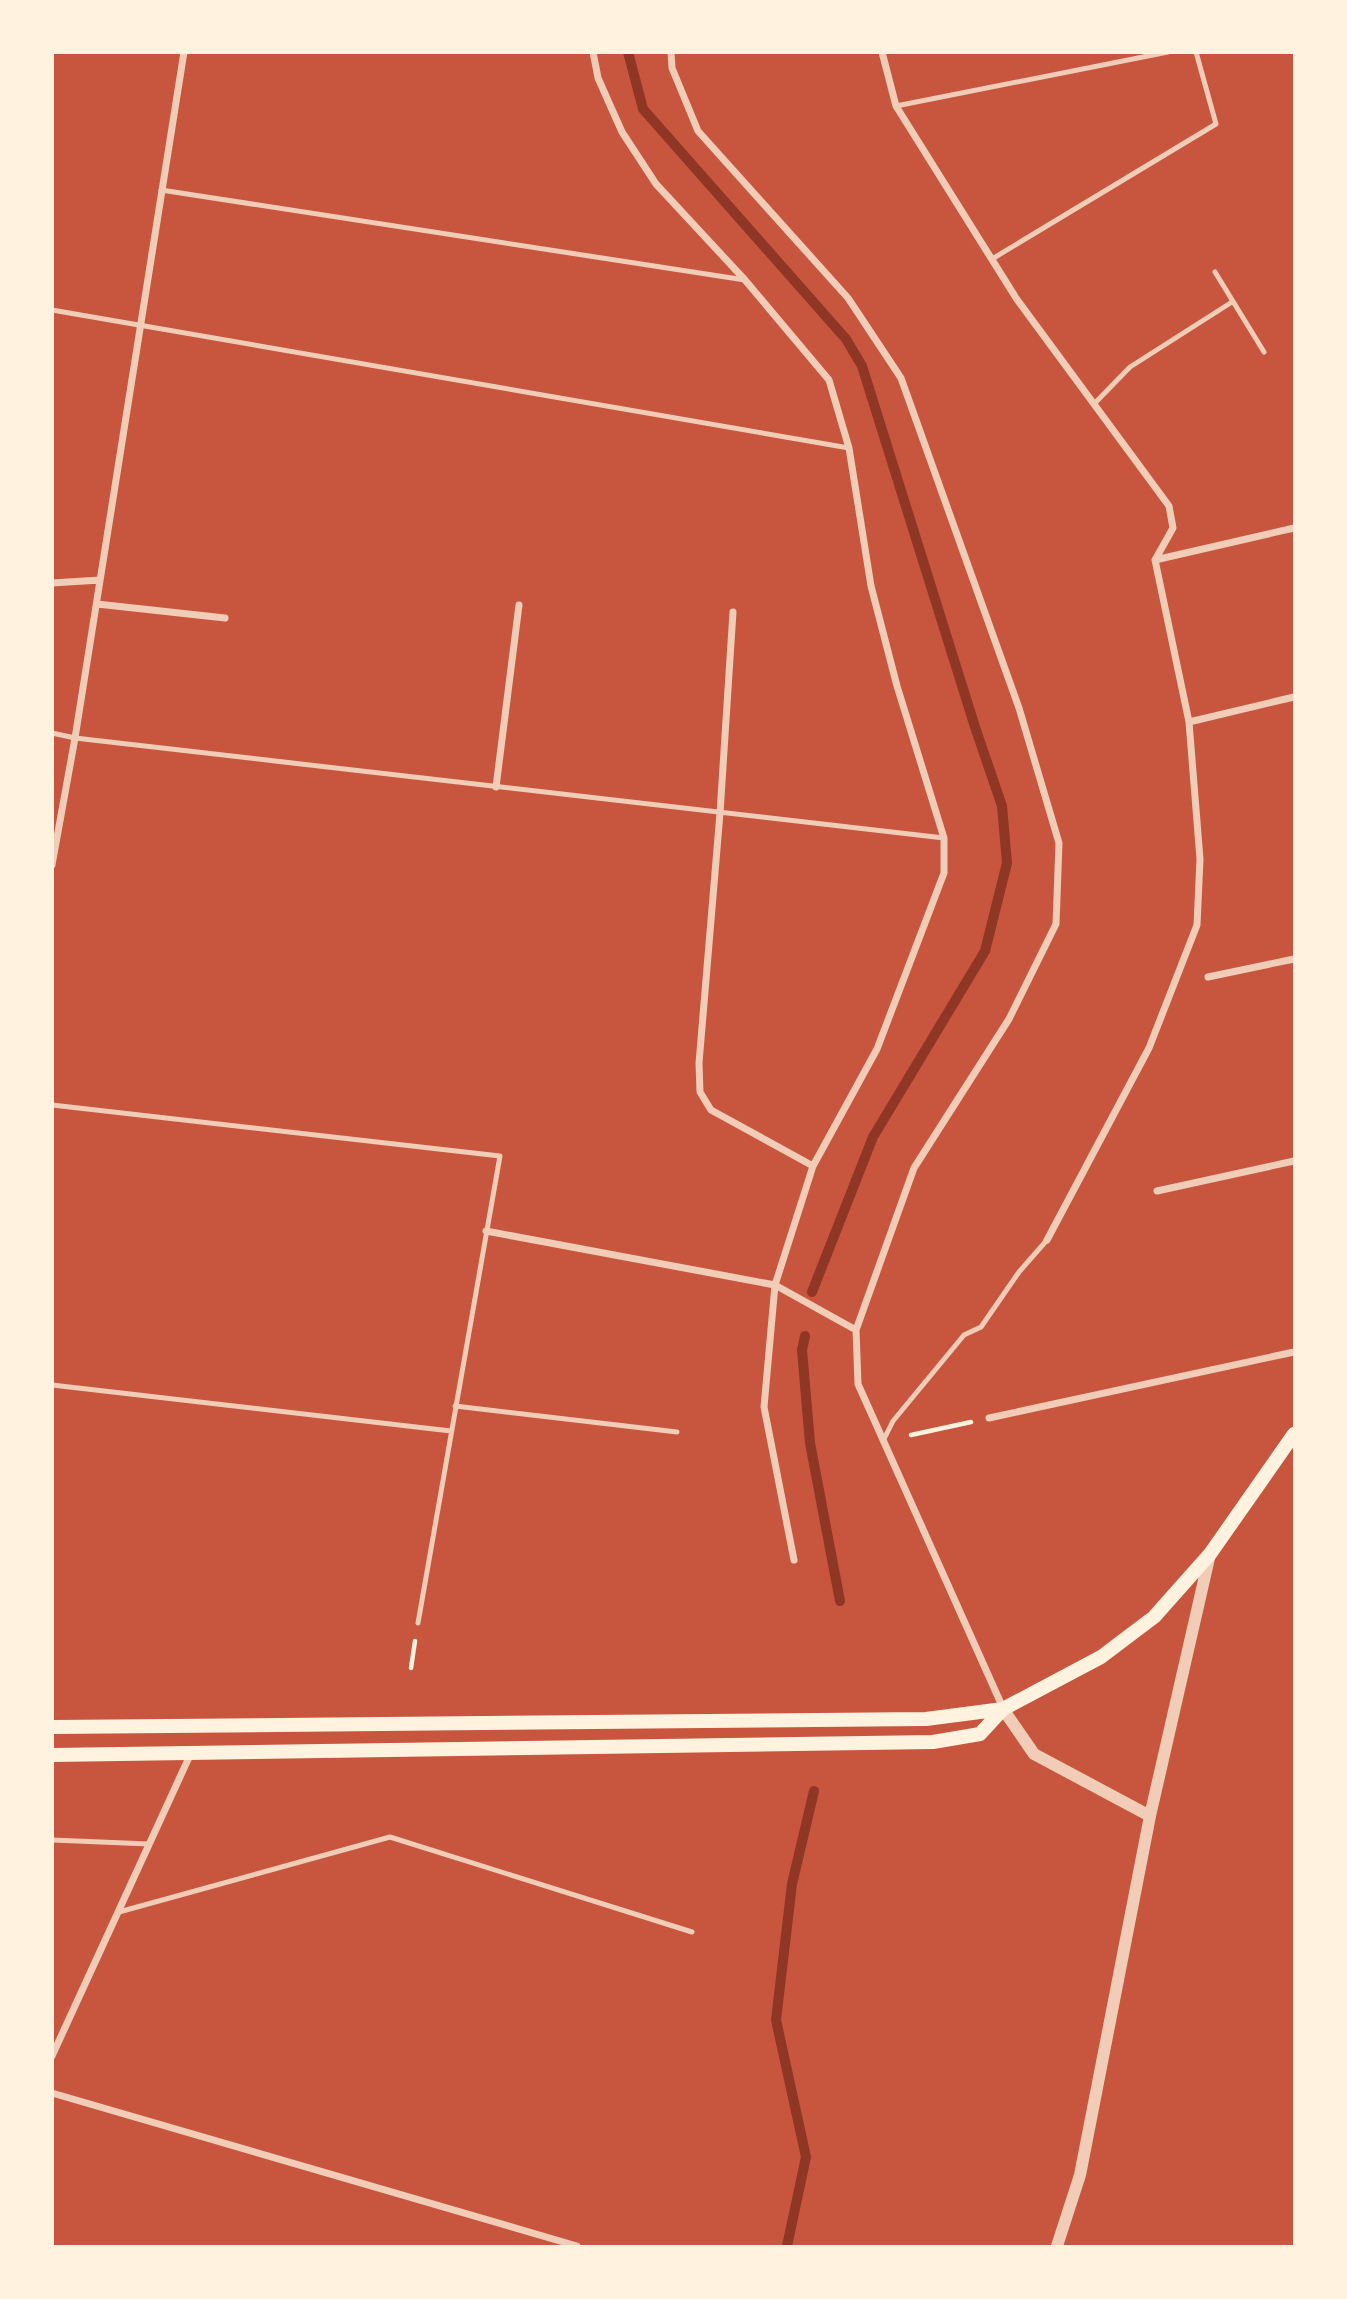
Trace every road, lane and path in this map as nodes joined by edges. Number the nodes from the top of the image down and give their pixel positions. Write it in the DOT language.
graph roads {
  1 [pos="184,52"];
  2 [pos="593,52"];
  3 [pos="671,52"];
  4 [pos="882,52"];
  5 [pos="1168,52"];
  6 [pos="1196,52"];
  7 [pos="896,106"];
  8 [pos="161,190"];
  9 [pos="992,259"];
  10 [pos="1215,272"];
  11 [pos="745,280"];
  12 [pos="1232,302"];
  13 [pos="52,310"];
  14 [pos="141,325"];
  15 [pos="1264,352"];
  16 [pos="1094,404"];
  17 [pos="849,448"];
  18 [pos="1294,528"];
  19 [pos="1155,560"];
  20 [pos="100,580"];
  21 [pos="52,583"];
  22 [pos="97,604"];
  23 [pos="519,605"];
  24 [pos="733,611"];
  25 [pos="225,618"];
  26 [pos="1294,697"];
  27 [pos="1189,722"];
  28 [pos="52,733"];
  29 [pos="75,738"];
  30 [pos="496,787"];
  31 [pos="720,813"];
  32 [pos="944,838"];
  33 [pos="52,866"];
  34 [pos="1294,959"];
  35 [pos="1208,976"];
  36 [pos="52,1105"];
  37 [pos="1294,1161"];
  38 [pos="813,1166"];
  39 [pos="1157,1191"];
  40 [pos="486,1231"];
  41 [pos="1047,1240"];
  42 [pos="775,1285"];
  43 [pos="856,1330"];
  44 [pos="1294,1352"];
  45 [pos="52,1385"];
  46 [pos="455,1406"];
  47 [pos="989,1418"];
  48 [pos="451,1431"];
  49 [pos="677,1432"];
  50 [pos="1294,1434"];
  51 [pos="883,1441"];
  52 [pos="1210,1554"];
  53 [pos="794,1560"];
  54 [pos="418,1623"];
  55 [pos="1003,1709"];
  56 [pos="52,1727"];
  57 [pos="191,1753"];
  58 [pos="52,1755"];
  59 [pos="1150,1816"];
  60 [pos="52,1840"];
  61 [pos="149,1844"];
  62 [pos="118,1912"];
  63 [pos="692,1932"];
  64 [pos="52,2056"];
  65 [pos="52,2093"];
  66 [pos="578,2246"];
  67 [pos="1057,2246"];
  1 -- 8 [label="street"];
  2 -- 11 [label="street"];
  3 -- 43 [label="street"];
  4 -- 7 [label="street"];
  5 -- 7 [label="lane"];
  6 -- 9 [label="lane"];
  7 -- 9 [label="street"];
  8 -- 11 [label="lane"];
  8 -- 14 [label="street"];
  9 -- 16 [label="street"];
  10 -- 12 [label="lane"];
  11 -- 17 [label="street"];
  12 -- 15 [label="lane"];
  12 -- 16 [label="lane"];
  13 -- 14 [label="lane"];
  14 -- 17 [label="lane"];
  14 -- 20 [label="street"];
  16 -- 19 [label="street"];
  17 -- 32 [label="street"];
  18 -- 19 [label="street"];
  19 -- 27 [label="street"];
  20 -- 21 [label="street"];
  20 -- 22 [label="street"];
  22 -- 25 [label="street"];
  22 -- 29 [label="street"];
  23 -- 30 [label="street"];
  24 -- 31 [label="street"];
  26 -- 27 [label="street"];
  27 -- 41 [label="street"];
  28 -- 29 [label="lane"];
  29 -- 30 [label="lane"];
  29 -- 33 [label="street"];
  30 -- 31 [label="lane"];
  31 -- 32 [label="lane"];
  31 -- 38 [label="street"];
  32 -- 38 [label="street"];
  34 -- 35 [label="street"];
  36 -- 40 [label="lane"];
  37 -- 39 [label="street"];
  38 -- 42 [label="street"];
  40 -- 42 [label="street"];
  40 -- 46 [label="lane"];
  41 -- 51 [label="lane"];
  42 -- 43 [label="street"];
  42 -- 53 [label="street"];
  43 -- 51 [label="street"];
  44 -- 47 [label="street"];
  45 -- 48 [label="lane"];
  46 -- 48 [label="lane"];
  46 -- 49 [label="lane"];
  47 -- 51 [label="path"];
  48 -- 54 [label="lane"];
  50 -- 52 [label="main road"];
  51 -- 55 [label="street"];
  52 -- 55 [label="main road"];
  52 -- 59 [label="street"];
  55 -- 56 [label="main road"];
  55 -- 57 [label="main road"];
  55 -- 59 [label="street"];
  57 -- 58 [label="main road"];
  57 -- 61 [label="street"];
  59 -- 67 [label="street"];
  60 -- 61 [label="lane"];
  61 -- 62 [label="street"];
  62 -- 63 [label="lane"];
  62 -- 64 [label="street"];
  65 -- 66 [label="street"];
}
